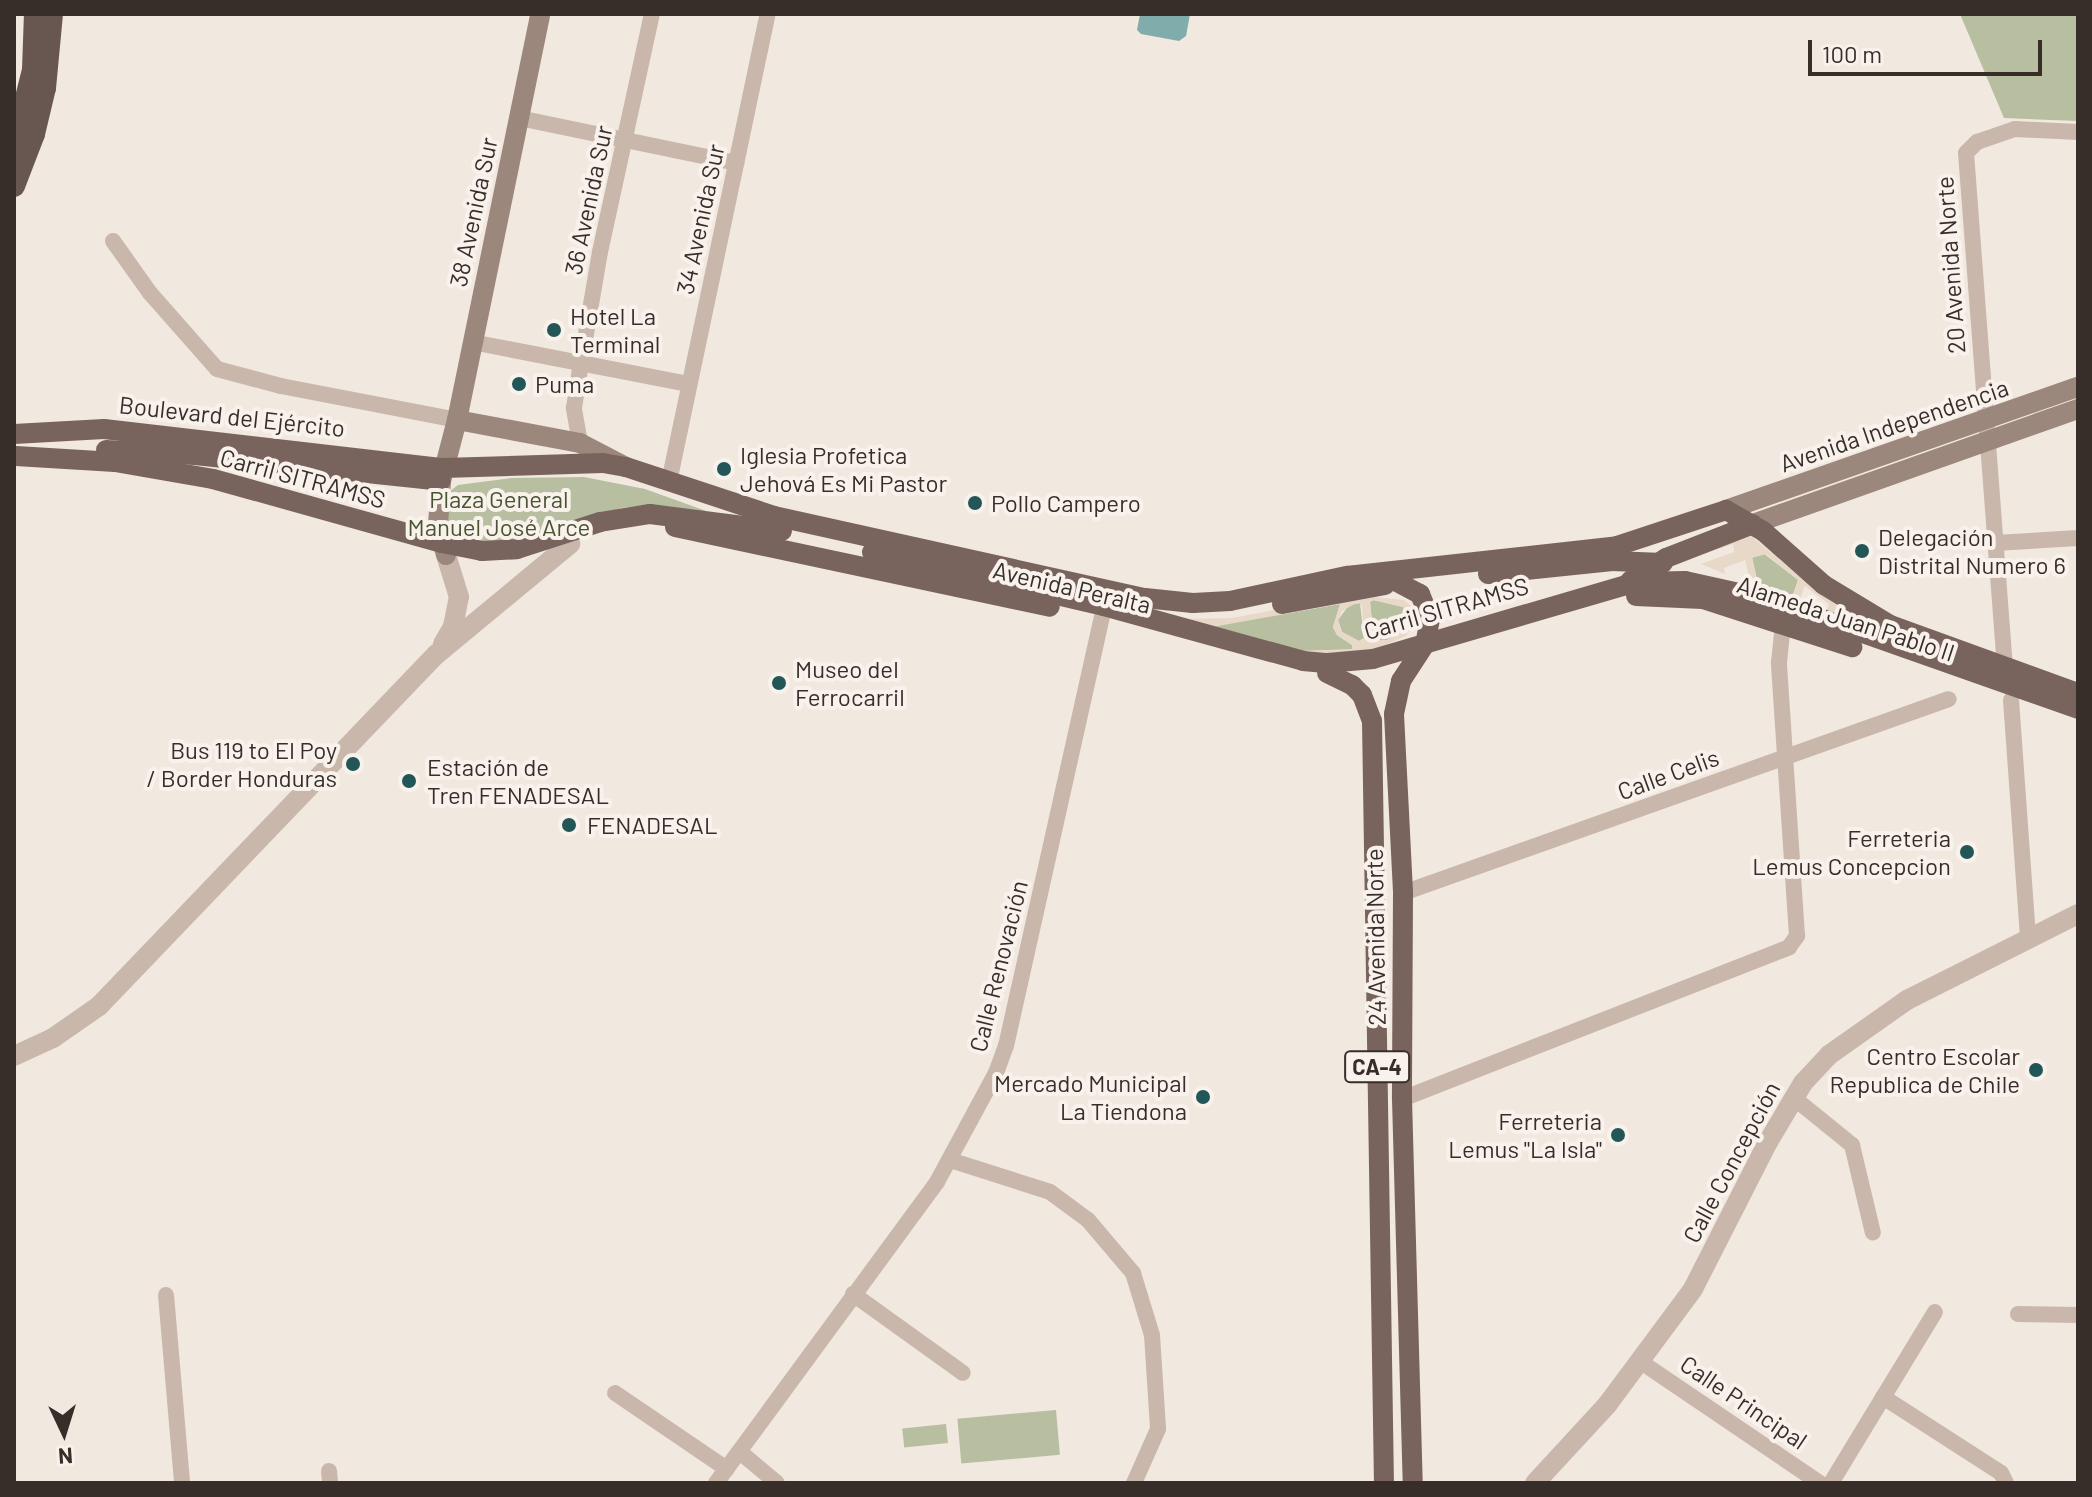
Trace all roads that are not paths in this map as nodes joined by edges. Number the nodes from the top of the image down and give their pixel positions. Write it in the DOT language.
graph roads {
  1 [pos="35,14"];
  2 [pos="52,14"];
  3 [pos="540,14"];
  4 [pos="652,14"];
  5 [pos="768,14"];
  6 [pos="519,118"];
  7 [pos="2078,132"];
  8 [pos="624,141"];
  9 [pos="14,145"];
  10 [pos="736,163"];
  11 [pos="14,186"];
  12 [pos="113,241"];
  13 [pos="472,342"];
  14 [pos="581,363"];
  15 [pos="689,384"];
  16 [pos="2078,387"];
  17 [pos="2078,409"];
  18 [pos="457,420"];
  19 [pos="1986,420"];
  20 [pos="14,434"];
  21 [pos="1988,441"];
  22 [pos="580,443"];
  23 [pos="15,456"];
  24 [pos="626,467"];
  25 [pos="442,474"];
  26 [pos="669,482"];
  27 [pos="1726,510"];
  28 [pos="1753,524"];
  29 [pos="760,525"];
  30 [pos="2078,538"];
  31 [pos="1995,543"];
  32 [pos="570,544"];
  33 [pos="444,549"];
  34 [pos="1657,562"];
  35 [pos="1377,572"];
  36 [pos="1403,583"];
  37 [pos="1625,584"];
  38 [pos="1757,597"];
  39 [pos="1593,603"];
  40 [pos="1103,612"];
  41 [pos="1783,623"];
  42 [pos="1422,651"];
  43 [pos="437,654"];
  44 [pos="2005,668"];
  45 [pos="1327,673"];
  46 [pos="2078,693"];
  47 [pos="1949,699"];
  48 [pos="2011,700"];
  49 [pos="2078,709"];
  50 [pos="2078,722"];
  51 [pos="1787,757"];
  52 [pos="1403,893"];
  53 [pos="2078,914"];
  54 [pos="2028,940"];
  55 [pos="14,1056"];
  56 [pos="1794,1098"];
  57 [pos="1402,1099"];
  58 [pos="950,1160"];
  59 [pos="1873,1233"];
  60 [pos="853,1294"];
  61 [pos="166,1295"];
  62 [pos="1935,1312"];
  63 [pos="2018,1314"];
  64 [pos="2078,1315"];
  65 [pos="1641,1362"];
  66 [pos="963,1373"];
  67 [pos="615,1393"];
  68 [pos="1883,1397"];
  69 [pos="740,1452"];
  70 [pos="727,1469"];
  71 [pos="182,1483"];
  72 [pos="716,1483"];
  73 [pos="777,1483"];
  74 [pos="1134,1483"];
  75 [pos="1384,1483"];
  76 [pos="1413,1483"];
  77 [pos="1535,1483"];
  78 [pos="1820,1483"];
  79 [pos="1831,1483"];
  80 [pos="2006,1483"];
  1 -- 9 [label="highway"];
  2 -- 11 [label="highway"];
  3 -- 6 [label="main road, 38 Avenida Sur"];
  4 -- 8 [label="street, 36 Avenida Sur"];
  5 -- 10 [label="street, 34 Avenida Sur"];
  6 -- 8 [label="street"];
  6 -- 13 [label="main road, 38 Avenida Sur"];
  7 -- 19 [label="street, 20 Avenida Norte"];
  8 -- 10 [label="street"];
  8 -- 14 [label="street, 36 Avenida Sur"];
  10 -- 15 [label="street, 34 Avenida Sur"];
  12 -- 18 [label="street"];
  13 -- 14 [label="street"];
  13 -- 18 [label="main road, 38 Avenida Sur"];
  14 -- 15 [label="street"];
  14 -- 22 [label="street, 36 Avenida Sur"];
  15 -- 26 [label="street, 34 Avenida Sur"];
  16 -- 19 [label="main road, Avenida Independencia"];
  17 -- 21 [label="main road, Avenida Independencia"];
  18 -- 22 [label="main road, Avenida Peralta"];
  18 -- 25 [label="main road"];
  19 -- 21 [label="street, 20 Avenida Norte"];
  19 -- 27 [label="main road, Avenida Independencia"];
  20 -- 25 [label="main road, Boulevard del Ejército"];
  21 -- 28 [label="main road, Avenida Independencia"];
  21 -- 31 [label="street, 20 Avenida Norte"];
  22 -- 24 [label="main road, Avenida Peralta"];
  23 -- 25 [label="main road, Carril SITRAMSS"];
  23 -- 33 [label="main road, Carril SITRAMSS"];
  24 -- 25 [label="main road, Avenida Peralta"];
  24 -- 26 [label="main road, Avenida Peralta"];
  25 -- 29 [label="main road, Carril SITRAMSS"];
  25 -- 33 [label="main road"];
  26 -- 35 [label="main road, Avenida Peralta"];
  27 -- 28 [label="main road, Alameda Juan Pablo II"];
  27 -- 35 [label="main road, Avenida Peralta"];
  28 -- 34 [label="main road, Avenida Peralta"];
  28 -- 44 [label="main road, Alameda Juan Pablo II"];
  29 -- 33 [label="main road, Carril SITRAMSS"];
  29 -- 40 [label="main road, Carril SITRAMSS"];
  30 -- 31 [label="street"];
  31 -- 44 [label="street, 20 Avenida Norte"];
  32 -- 33 [label="main road, Avenida Peralta"];
  32 -- 40 [label="main road, Avenida Peralta"];
  32 -- 43 [label="street"];
  33 -- 43 [label="street"];
  34 -- 36 [label="main road, Carril SITRAMSS"];
  34 -- 37 [label="main road, Avenida Peralta"];
  34 -- 38 [label="main road, Carril SITRAMSS"];
  35 -- 36 [label="main road, 24 Avenida Norte"];
  36 -- 40 [label="main road, Carril SITRAMSS"];
  36 -- 42 [label="main road, 24 Avenida Norte"];
  37 -- 38 [label="main road, Carril SITRAMSS"];
  37 -- 39 [label="main road, Avenida Peralta"];
  37 -- 42 [label="main road, Carril SITRAMSS"];
  38 -- 49 [label="main road, Carril SITRAMSS"];
  39 -- 41 [label="main road, Alameda Juan Pablo II"];
  39 -- 42 [label="main road, Avenida Peralta"];
  40 -- 42 [label="main road, Carril SITRAMSS"];
  40 -- 45 [label="main road, Avenida Peralta"];
  40 -- 58 [label="street, Calle Renovación"];
  41 -- 48 [label="main road, Alameda Juan Pablo II"];
  41 -- 51 [label="street"];
  42 -- 45 [label="main road, Avenida Peralta"];
  42 -- 52 [label="main road, 24 Avenida Norte / CA-4"];
  43 -- 55 [label="street"];
  44 -- 46 [label="main road, Alameda Juan Pablo II"];
  45 -- 75 [label="main road, 24 Avenida Norte / CA-4"];
  47 -- 51 [label="street, Calle Celis"];
  48 -- 50 [label="main road, Alameda Juan Pablo II"];
  48 -- 54 [label="street"];
  51 -- 52 [label="street, Calle Celis"];
  51 -- 57 [label="street"];
  52 -- 57 [label="main road, 24 Avenida Norte / CA-4"];
  53 -- 54 [label="street, Calle Concepción"];
  54 -- 56 [label="street, Calle Concepción"];
  56 -- 59 [label="street"];
  56 -- 65 [label="street, Calle Concepción"];
  57 -- 76 [label="main road, 24 Avenida Norte / CA-4"];
  58 -- 60 [label="street, Calle Renovación"];
  58 -- 74 [label="street"];
  60 -- 66 [label="street"];
  60 -- 69 [label="street, Calle Renovación"];
  61 -- 71 [label="street"];
  62 -- 68 [label="street"];
  63 -- 64 [label="street"];
  65 -- 77 [label="street, Calle Concepción"];
  65 -- 78 [label="street, Calle Principal"];
  67 -- 70 [label="street"];
  68 -- 79 [label="street"];
  68 -- 80 [label="street"];
  69 -- 70 [label="street, Calle Renovación"];
  69 -- 73 [label="street"];
  70 -- 72 [label="street, Calle Renovación"];
}
